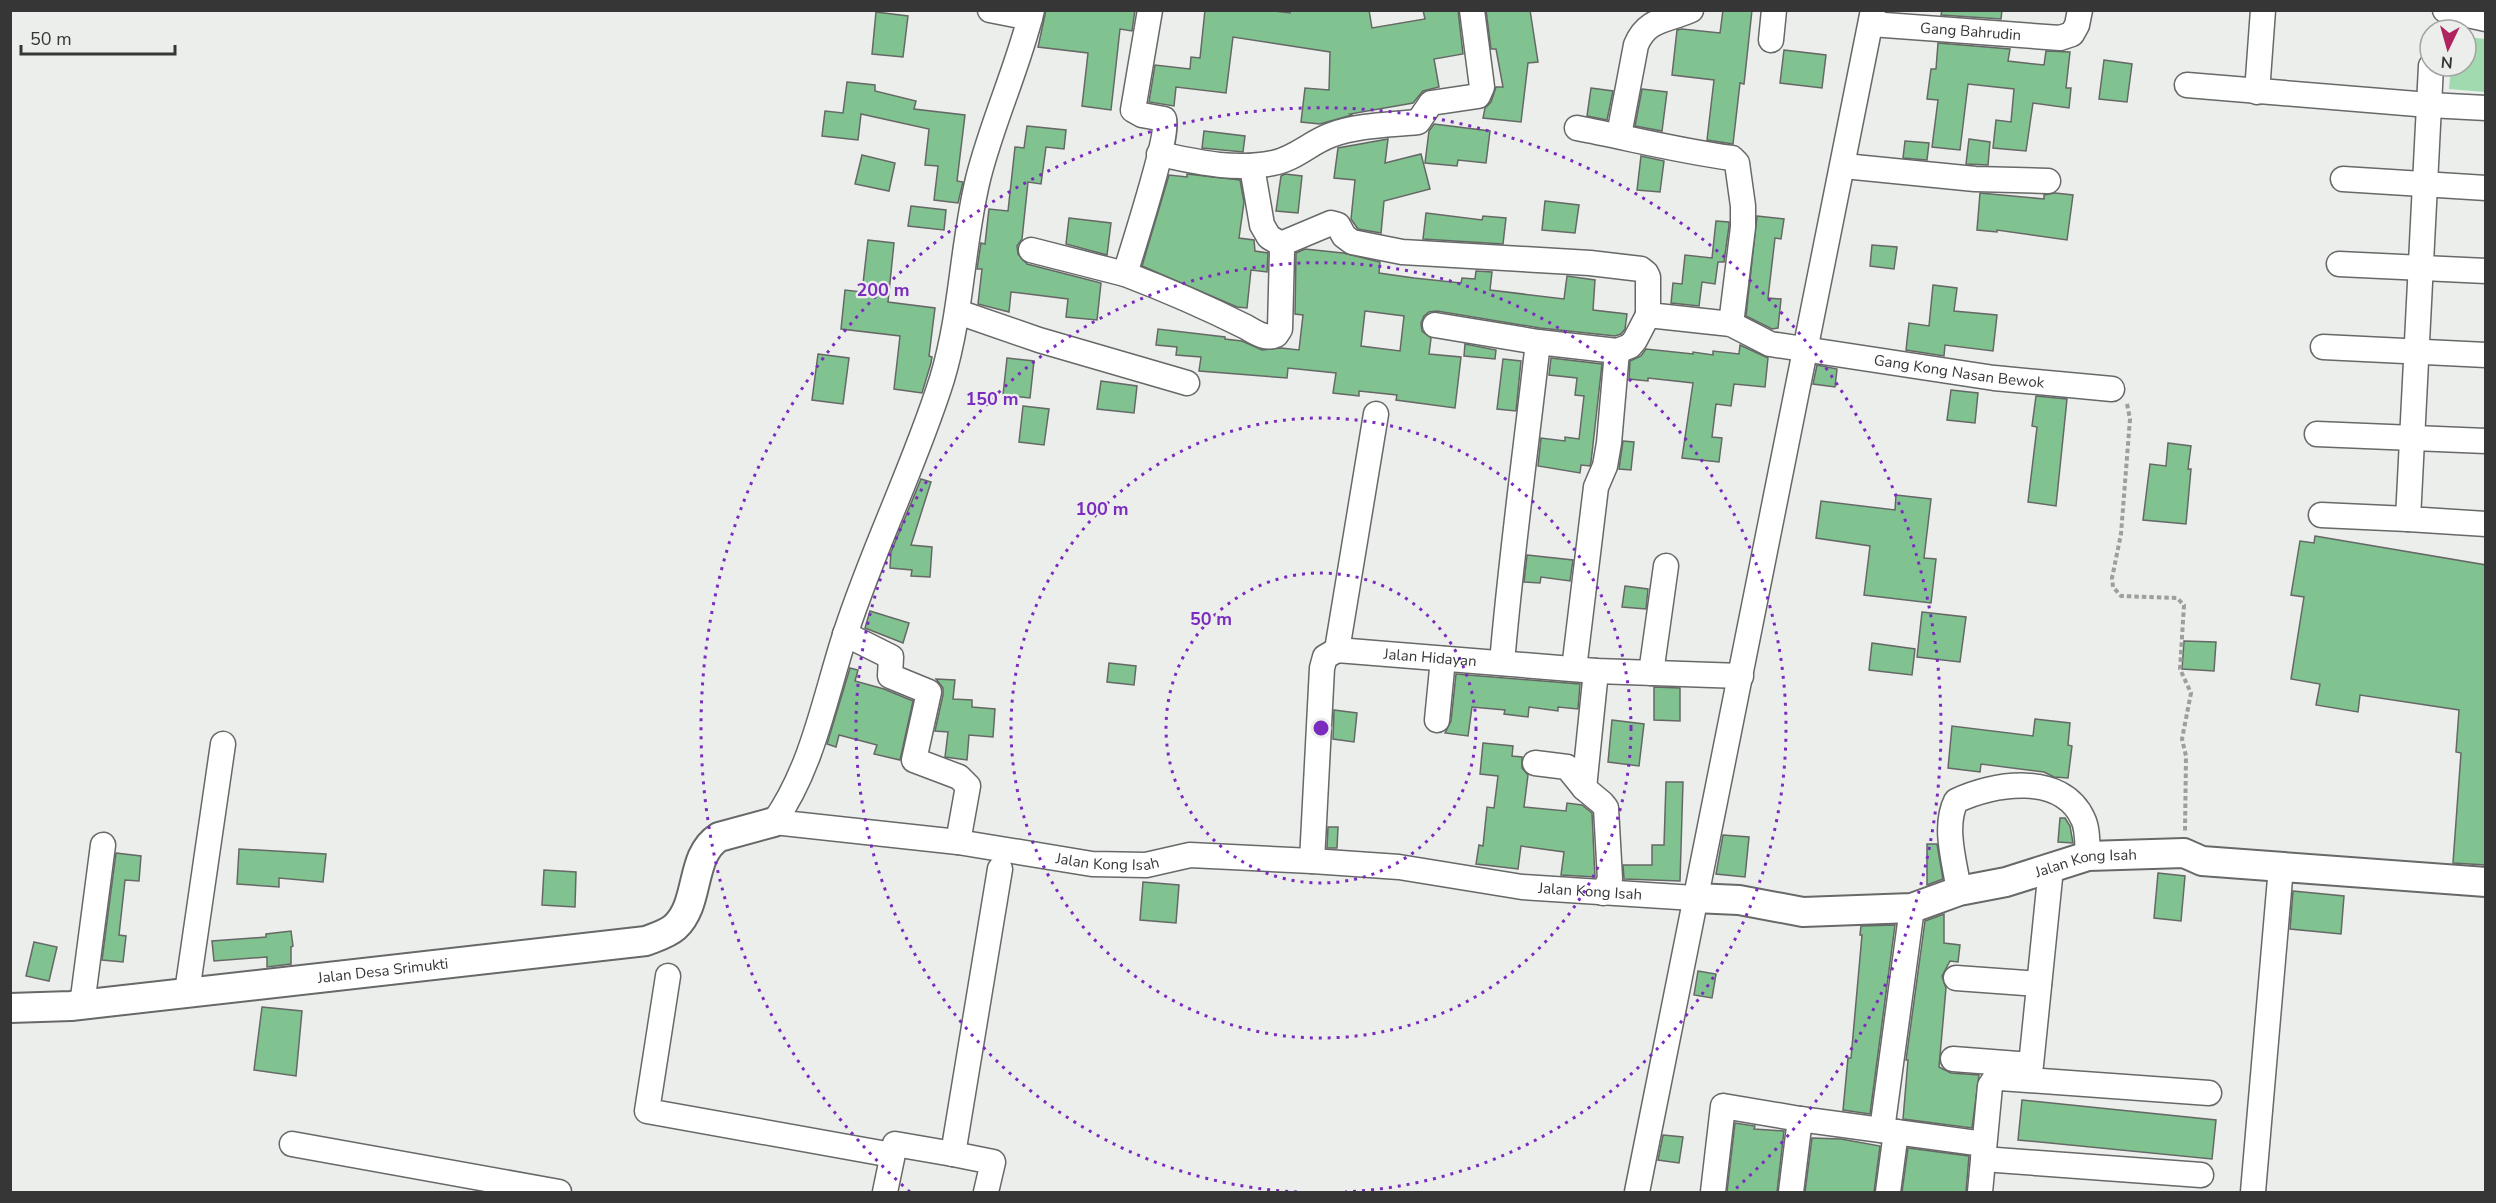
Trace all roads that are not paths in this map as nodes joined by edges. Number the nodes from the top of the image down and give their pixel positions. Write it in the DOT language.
graph roads {
  1 [pos="990,10"];
  2 [pos="1150,10"];
  3 [pos="1472,10"];
  4 [pos="1691,10"];
  5 [pos="1774,10"];
  6 [pos="2080,10"];
  7 [pos="2263,10"];
  8 [pos="2445,10"];
  9 [pos="1031,14"];
  10 [pos="1872,17"];
  11 [pos="2486,19"];
  12 [pos="1772,40"];
  13 [pos="2430,78"];
  14 [pos="2187,85"];
  15 [pos="2257,92"];
  16 [pos="2429,105"];
  17 [pos="2486,108"];
  18 [pos="1577,128"];
  19 [pos="1619,135"];
  20 [pos="1160,154"];
  21 [pos="1844,166"];
  22 [pos="1252,167"];
  23 [pos="2343,179"];
  24 [pos="2048,182"];
  25 [pos="2424,184"];
  26 [pos="2486,188"];
  27 [pos="1281,244"];
  28 [pos="1031,250"];
  29 [pos="2339,264"];
  30 [pos="2420,267"];
  31 [pos="2486,271"];
  32 [pos="1125,274"];
  33 [pos="958,312"];
  34 [pos="1648,315"];
  35 [pos="1731,324"];
  36 [pos="1435,325"];
  37 [pos="1538,342"];
  38 [pos="2323,347"];
  39 [pos="1807,350"];
  40 [pos="1617,351"];
  41 [pos="2416,352"];
  42 [pos="2486,356"];
  43 [pos="1187,383"];
  44 [pos="2112,389"];
  45 [pos="1376,414"];
  46 [pos="2317,434"];
  47 [pos="2412,438"];
  48 [pos="2486,441"];
  49 [pos="2321,515"];
  50 [pos="2408,519"];
  51 [pos="2486,524"];
  52 [pos="1666,566"];
  53 [pos="845,634"];
  54 [pos="1337,650"];
  55 [pos="1443,659"];
  56 [pos="1502,663"];
  57 [pos="1585,670"];
  58 [pos="1651,673"];
  59 [pos="1741,676"];
  60 [pos="1437,720"];
  61 [pos="223,744"];
  62 [pos="1535,763"];
  63 [pos="1584,788"];
  64 [pos="774,822"];
  65 [pos="958,842"];
  66 [pos="103,845"];
  67 [pos="2088,856"];
  68 [pos="703,857"];
  69 [pos="1312,861"];
  70 [pos="2281,867"];
  71 [pos="2051,868"];
  72 [pos="1000,869"];
  73 [pos="2486,882"];
  74 [pos="1959,891"];
  75 [pos="1603,893"];
  76 [pos="1694,898"];
  77 [pos="1912,908"];
  78 [pos="668,976"];
  79 [pos="1956,978"];
  80 [pos="2039,984"];
  81 [pos="187,993"];
  82 [pos="82,1005"];
  83 [pos="10,1008"];
  84 [pos="1953,1059"];
  85 [pos="2209,1093"];
  86 [pos="1800,1119"];
  87 [pos="1889,1131"];
  88 [pos="292,1144"];
  89 [pos="1983,1152"];
  90 [pos="954,1154"];
  91 [pos="892,1155"];
  92 [pos="2201,1175"];
  93 [pos="501,1187"];
  94 [pos="559,1192"];
  95 [pos="885,1192"];
  96 [pos="986,1192"];
  97 [pos="1637,1192"];
  98 [pos="1713,1192"];
  99 [pos="1791,1192"];
  100 [pos="1888,1192"];
  101 [pos="1980,1192"];
  102 [pos="2253,1192"];
  1 -- 9 [label="street"];
  2 -- 20 [label="street"];
  3 -- 22 [label="street"];
  4 -- 19 [label="street"];
  5 -- 12 [label="street"];
  6 -- 10 [label="street, Gang Bahrudin"];
  7 -- 15 [label="street"];
  8 -- 11 [label="street"];
  9 -- 33 [label="street"];
  10 -- 21 [label="street"];
  13 -- 16 [label="street"];
  14 -- 15 [label="street"];
  15 -- 16 [label="street"];
  16 -- 17 [label="street"];
  16 -- 25 [label="street"];
  18 -- 19 [label="street"];
  19 -- 35 [label="street"];
  20 -- 22 [label="street"];
  20 -- 32 [label="street"];
  21 -- 24 [label="street"];
  21 -- 39 [label="street"];
  22 -- 27 [label="street"];
  23 -- 25 [label="street"];
  25 -- 26 [label="street"];
  25 -- 30 [label="street"];
  27 -- 32 [label="street"];
  27 -- 34 [label="street"];
  28 -- 32 [label="street"];
  29 -- 30 [label="street"];
  30 -- 31 [label="street"];
  30 -- 41 [label="street"];
  33 -- 43 [label="street"];
  33 -- 53 [label="street"];
  34 -- 35 [label="street"];
  34 -- 40 [label="street"];
  35 -- 39 [label="street, Gang Kong Nasan Bewok"];
  36 -- 37 [label="street"];
  37 -- 40 [label="street"];
  37 -- 56 [label="street"];
  38 -- 41 [label="street"];
  39 -- 44 [label="street, Gang Kong Nasan Bewok"];
  39 -- 59 [label="street"];
  40 -- 57 [label="street"];
  41 -- 42 [label="street"];
  41 -- 47 [label="street"];
  45 -- 54 [label="street"];
  46 -- 47 [label="street"];
  47 -- 48 [label="street"];
  47 -- 50 [label="street"];
  49 -- 50 [label="street"];
  50 -- 51 [label="street"];
  52 -- 58 [label="street"];
  53 -- 64 [label="street"];
  53 -- 65 [label="street"];
  54 -- 55 [label="street, Jalan Hidayan"];
  54 -- 69 [label="street"];
  55 -- 56 [label="street, Jalan Hidayan"];
  55 -- 60 [label="street"];
  56 -- 57 [label="street, Jalan Hidayan"];
  57 -- 58 [label="street, Jalan Hidayan"];
  57 -- 63 [label="street"];
  58 -- 59 [label="street, Jalan Hidayan"];
  59 -- 76 [label="street"];
  61 -- 81 [label="street"];
  62 -- 63 [label="street"];
  63 -- 75 [label="street"];
  64 -- 65 [label="street, Jalan Kong Isah"];
  64 -- 68 [label="street, Jalan Kong Isah"];
  65 -- 69 [label="street, Jalan Kong Isah"];
  66 -- 82 [label="street"];
  67 -- 70 [label="street, Jalan Kong Isah"];
  67 -- 71 [label="street, Jalan Kong Isah"];
  67 -- 74 [label="street"];
  68 -- 81 [label="street, Jalan Desa Srimukti"];
  69 -- 75 [label="street, Jalan Kong Isah"];
  70 -- 73 [label="street, Jalan Kong Isah"];
  70 -- 102 [label="street"];
  71 -- 74 [label="street, Jalan Kong Isah"];
  71 -- 80 [label="street"];
  72 -- 90 [label="street"];
  74 -- 77 [label="street, Jalan Kong Isah"];
  75 -- 76 [label="street, Jalan Kong Isah"];
  76 -- 77 [label="street, Jalan Kong Isah"];
  76 -- 97 [label="street"];
  77 -- 87 [label="street"];
  78 -- 91 [label="street"];
  79 -- 80 [label="street"];
  80 -- 84 [label="street"];
  81 -- 82 [label="street, Jalan Desa Srimukti"];
  82 -- 83 [label="street, Jalan Desa Srimukti"];
  85 -- 89 [label="street"];
  86 -- 87 [label="street"];
  86 -- 98 [label="street"];
  86 -- 99 [label="street"];
  87 -- 89 [label="street"];
  87 -- 100 [label="street"];
  88 -- 93 [label="street"];
  89 -- 92 [label="street"];
  89 -- 101 [label="street"];
  90 -- 91 [label="street"];
  90 -- 96 [label="street"];
  91 -- 95 [label="street"];
  93 -- 94 [label="street"];
}
